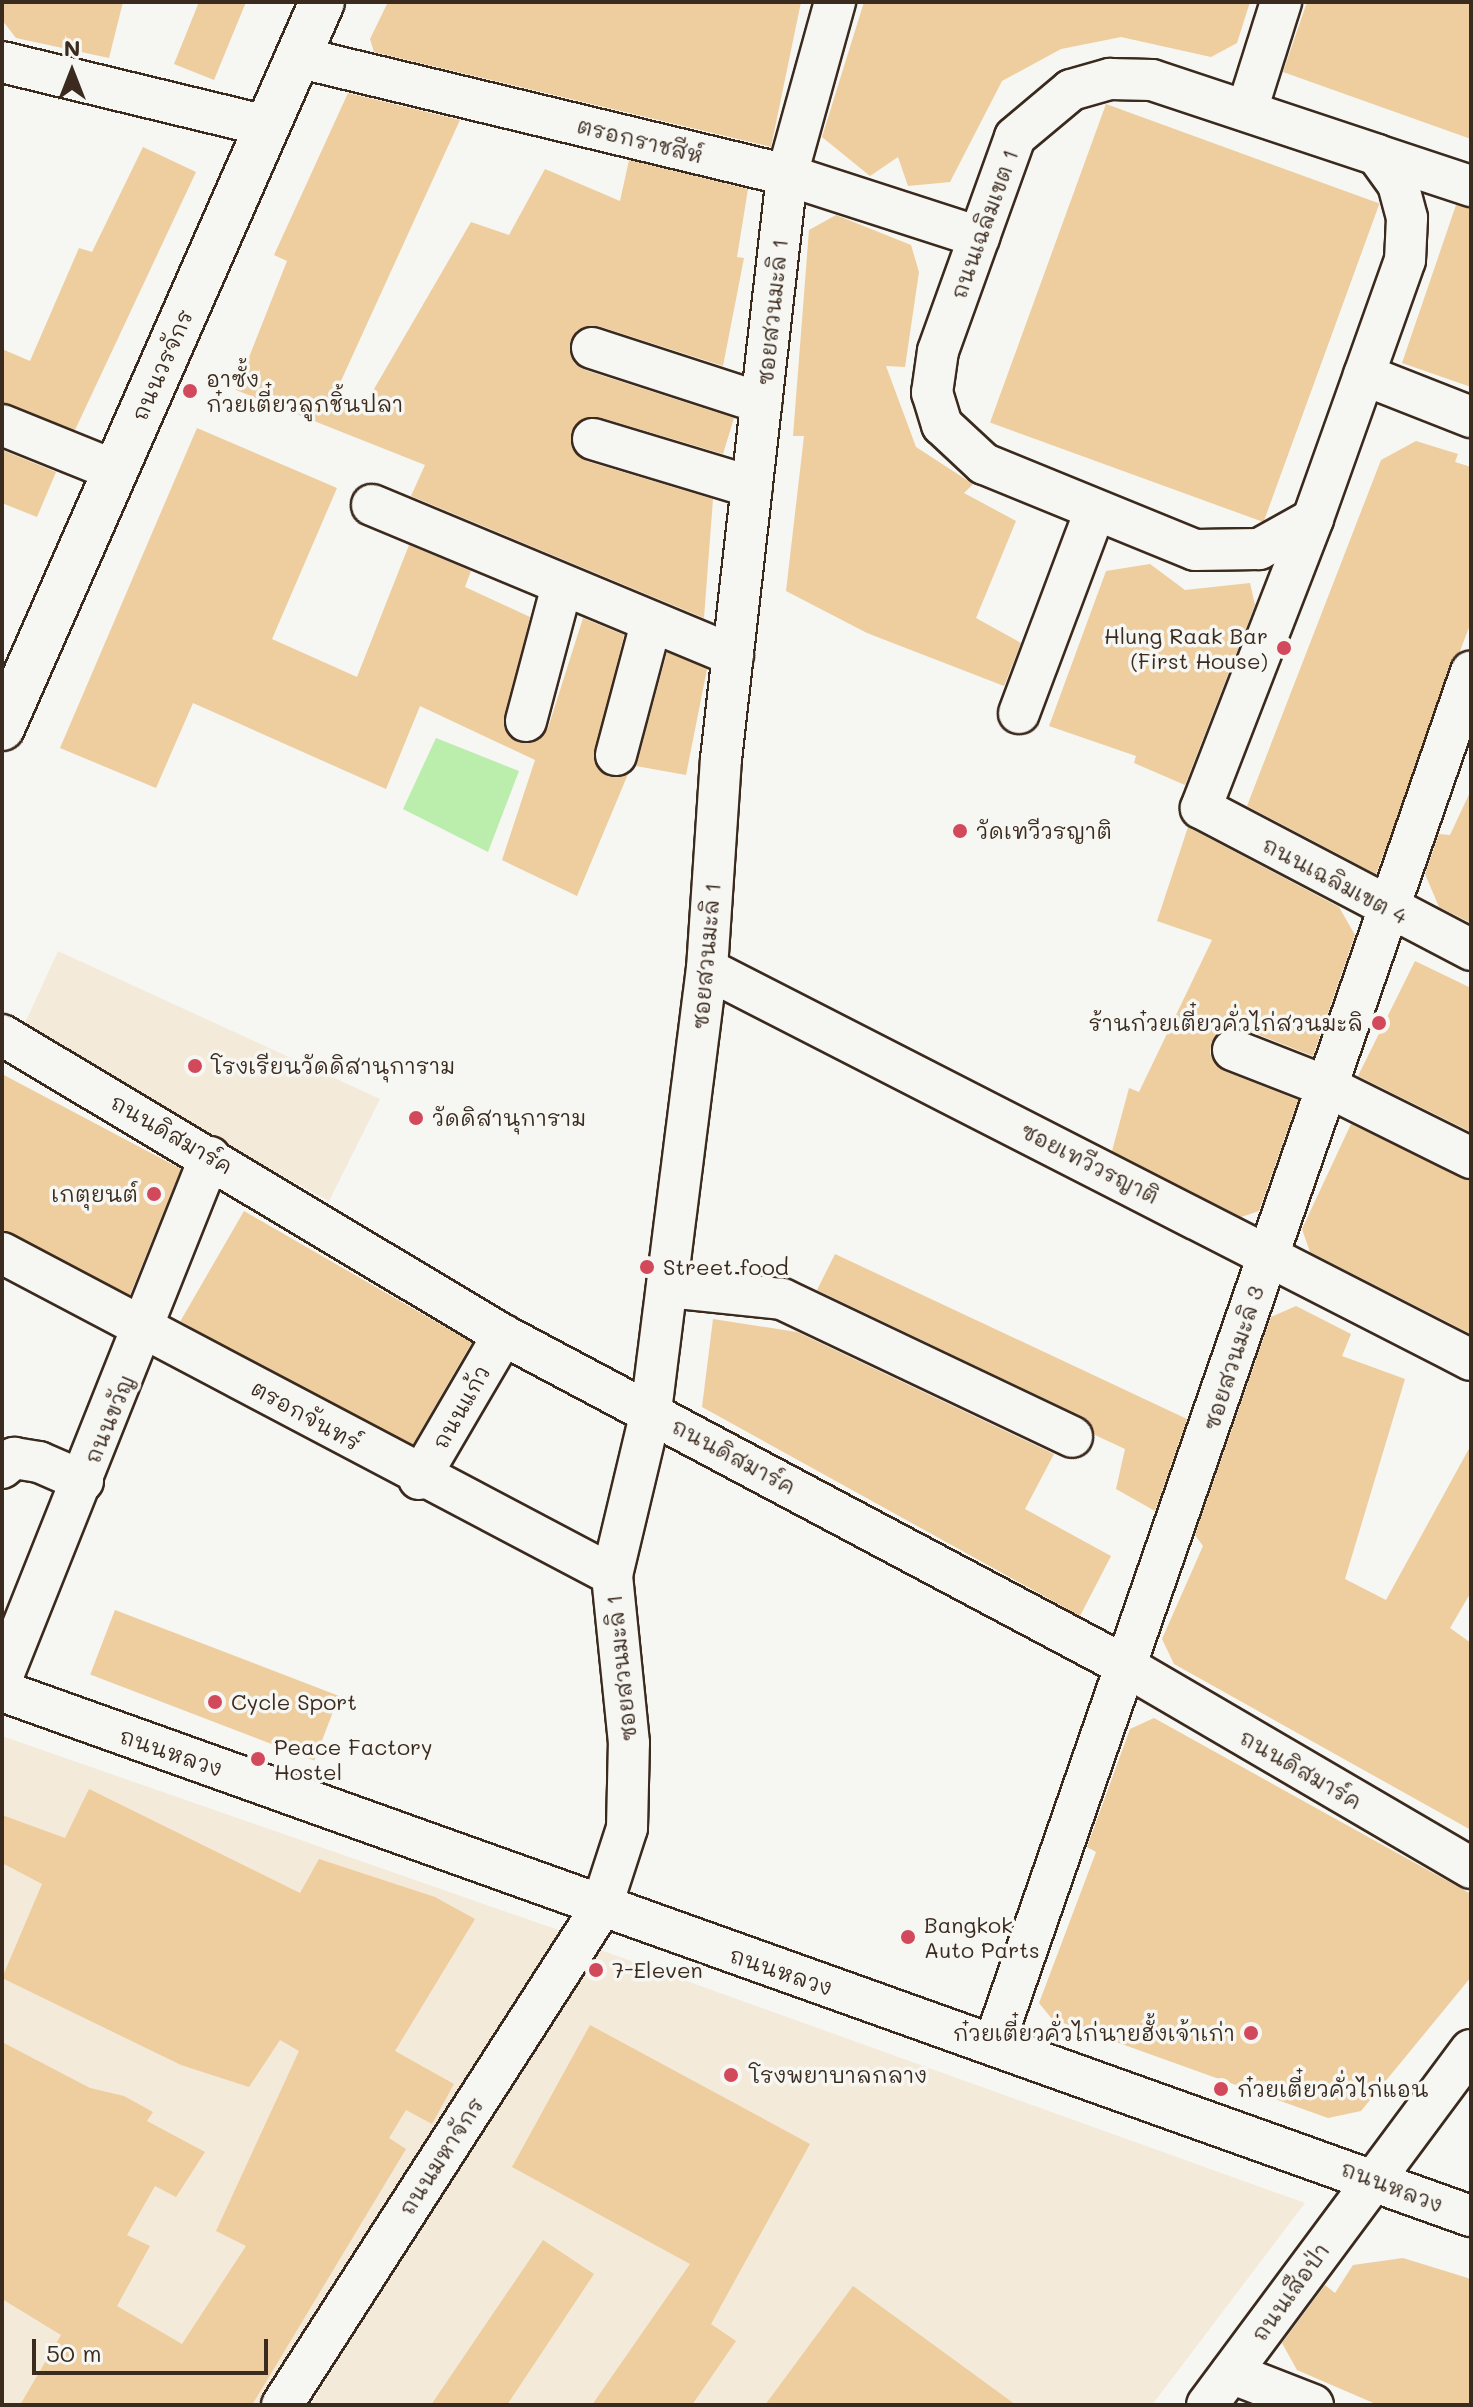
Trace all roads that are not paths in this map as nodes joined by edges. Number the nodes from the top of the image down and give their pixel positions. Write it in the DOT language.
graph roads {
  1 [pos="322,2"];
  2 [pos="835,2"];
  3 [pos="1281,2"];
  4 [pos="297,57"];
  5 [pos="2,62"];
  6 [pos="1247,110"];
  7 [pos="266,126"];
  8 [pos="1377,155"];
  9 [pos="787,175"];
  10 [pos="1471,186"];
  11 [pos="979,237"];
  12 [pos="592,348"];
  13 [pos="1364,375"];
  14 [pos="761,403"];
  15 [pos="1471,417"];
  16 [pos="2,425"];
  17 [pos="593,439"];
  18 [pos="116,471"];
  19 [pos="752,487"];
  20 [pos="372,505"];
  21 [pos="1095,511"];
  22 [pos="1313,519"];
  23 [pos="562,586"];
  24 [pos="651,623"];
  25 [pos="733,655"];
  26 [pos="1471,672"];
  27 [pos="1019,713"];
  28 [pos="526,721"];
  29 [pos="2,728"];
  30 [pos="616,755"];
  31 [pos="1389,909"];
  32 [pos="1471,950"];
  33 [pos="707,969"];
  34 [pos="2,1035"];
  35 [pos="1233,1050"];
  36 [pos="1328,1087"];
  37 [pos="210,1157"];
  38 [pos="1471,1158"];
  39 [pos="2,1253"];
  40 [pos="1267,1253"];
  41 [pos="667,1287"];
  42 [pos="148,1327"];
  43 [pos="503,1335"];
  44 [pos="1471,1360"];
  45 [pos="651,1411"];
  46 [pos="1072,1437"];
  47 [pos="2,1468"];
  48 [pos="419,1479"];
  49 [pos="83,1481"];
  50 [pos="612,1575"];
  51 [pos="1124,1665"];
  52 [pos="2,1678"];
  53 [pos="2,1691"];
  54 [pos="1471,1868"];
  55 [pos="601,1908"];
  56 [pos="994,2044"];
  57 [pos="1471,2050"];
  58 [pos="1373,2178"];
  59 [pos="1471,2216"];
  60 [pos="1231,2373"];
  61 [pos="282,2405"];
  62 [pos="1207,2405"];
  63 [pos="1313,2405"];
  1 -- 4 [label="main road, ถนนวรจักร"];
  2 -- 9 [label="street, ซอยสวนมะลิ 1"];
  3 -- 6 [label="street"];
  4 -- 7 [label="main road, ถนนวรจักร"];
  4 -- 9 [label="street, ตรอกราชสีห์"];
  5 -- 7 [label="street"];
  6 -- 8 [label="street, ถนนเฉลิมเขต 1"];
  6 -- 11 [label="street, ถนนเฉลิมเขต 1"];
  7 -- 18 [label="main road, ถนนวรจักร"];
  8 -- 10 [label="street, ถนนเฉลิมเขต 1"];
  8 -- 13 [label="street"];
  9 -- 11 [label="street, ตรอกราชสีห์"];
  9 -- 14 [label="street, ซอยสวนมะลิ 1"];
  11 -- 21 [label="street, ถนนเฉลิมเขต 1"];
  12 -- 14 [label="street"];
  13 -- 15 [label="street"];
  13 -- 22 [label="street"];
  14 -- 19 [label="street, ซอยสวนมะลิ 1"];
  16 -- 18 [label="street"];
  17 -- 19 [label="street"];
  18 -- 29 [label="main road, ถนนวรจักร"];
  19 -- 25 [label="street, ซอยสวนมะลิ 1"];
  20 -- 23 [label="street"];
  21 -- 22 [label="street, ถนนเฉลิมเขต 1"];
  21 -- 27 [label="street"];
  22 -- 31 [label="street, ถนนเฉลิมเขต 4"];
  23 -- 24 [label="street"];
  23 -- 28 [label="street"];
  24 -- 25 [label="street"];
  24 -- 30 [label="street"];
  25 -- 33 [label="street, ซอยสวนมะลิ 1"];
  26 -- 31 [label="street, ซอยสวนมะลิ 3"];
  31 -- 32 [label="street, ถนนเฉลิมเขต 4"];
  31 -- 36 [label="street, ซอยสวนมะลิ 3"];
  33 -- 40 [label="street, ซอยเทวีวรญาติ"];
  33 -- 41 [label="street, ซอยสวนมะลิ 1"];
  34 -- 37 [label="street, ถนนดิสมาร์ค"];
  35 -- 36 [label="street"];
  36 -- 38 [label="street"];
  36 -- 40 [label="street, ซอยสวนมะลิ 3"];
  37 -- 42 [label="street, ถนนขวัญ"];
  37 -- 43 [label="street, ถนนดิสมาร์ค"];
  39 -- 42 [label="street, ตรอกจันทร์"];
  40 -- 44 [label="street, ซอยเทวีวรญาติ"];
  40 -- 51 [label="street, ซอยสวนมะลิ 3"];
  41 -- 45 [label="street, ซอยสวนมะลิ 1"];
  41 -- 46 [label="street"];
  42 -- 48 [label="street, ตรอกจันทร์"];
  42 -- 49 [label="street, ถนนขวัญ"];
  43 -- 45 [label="street, ถนนดิสมาร์ค"];
  43 -- 48 [label="street, ถนนแก้ว"];
  45 -- 50 [label="street, ซอยสวนมะลิ 1"];
  45 -- 51 [label="street, ถนนดิสมาร์ค"];
  47 -- 49 [label="street"];
  48 -- 50 [label="street, ตรอกจันทร์"];
  49 -- 52 [label="street, ถนนขวัญ"];
  50 -- 55 [label="street, ซอยสวนมะลิ 1"];
  51 -- 54 [label="street, ถนนดิสมาร์ค"];
  51 -- 56 [label="street, ซอยสวนมะลิ 3"];
  53 -- 55 [label="street, ถนนหลวง"];
  55 -- 56 [label="street, ถนนหลวง"];
  55 -- 61 [label="street, ถนนมหาจักร"];
  56 -- 58 [label="street, ถนนหลวง"];
  57 -- 58 [label="street, ถนนเสือป่า"];
  58 -- 59 [label="street, ถนนหลวง"];
  58 -- 60 [label="street, ถนนเสือป่า"];
  60 -- 62 [label="street, ถนนเสือป่า"];
  60 -- 63 [label="street"];
}
